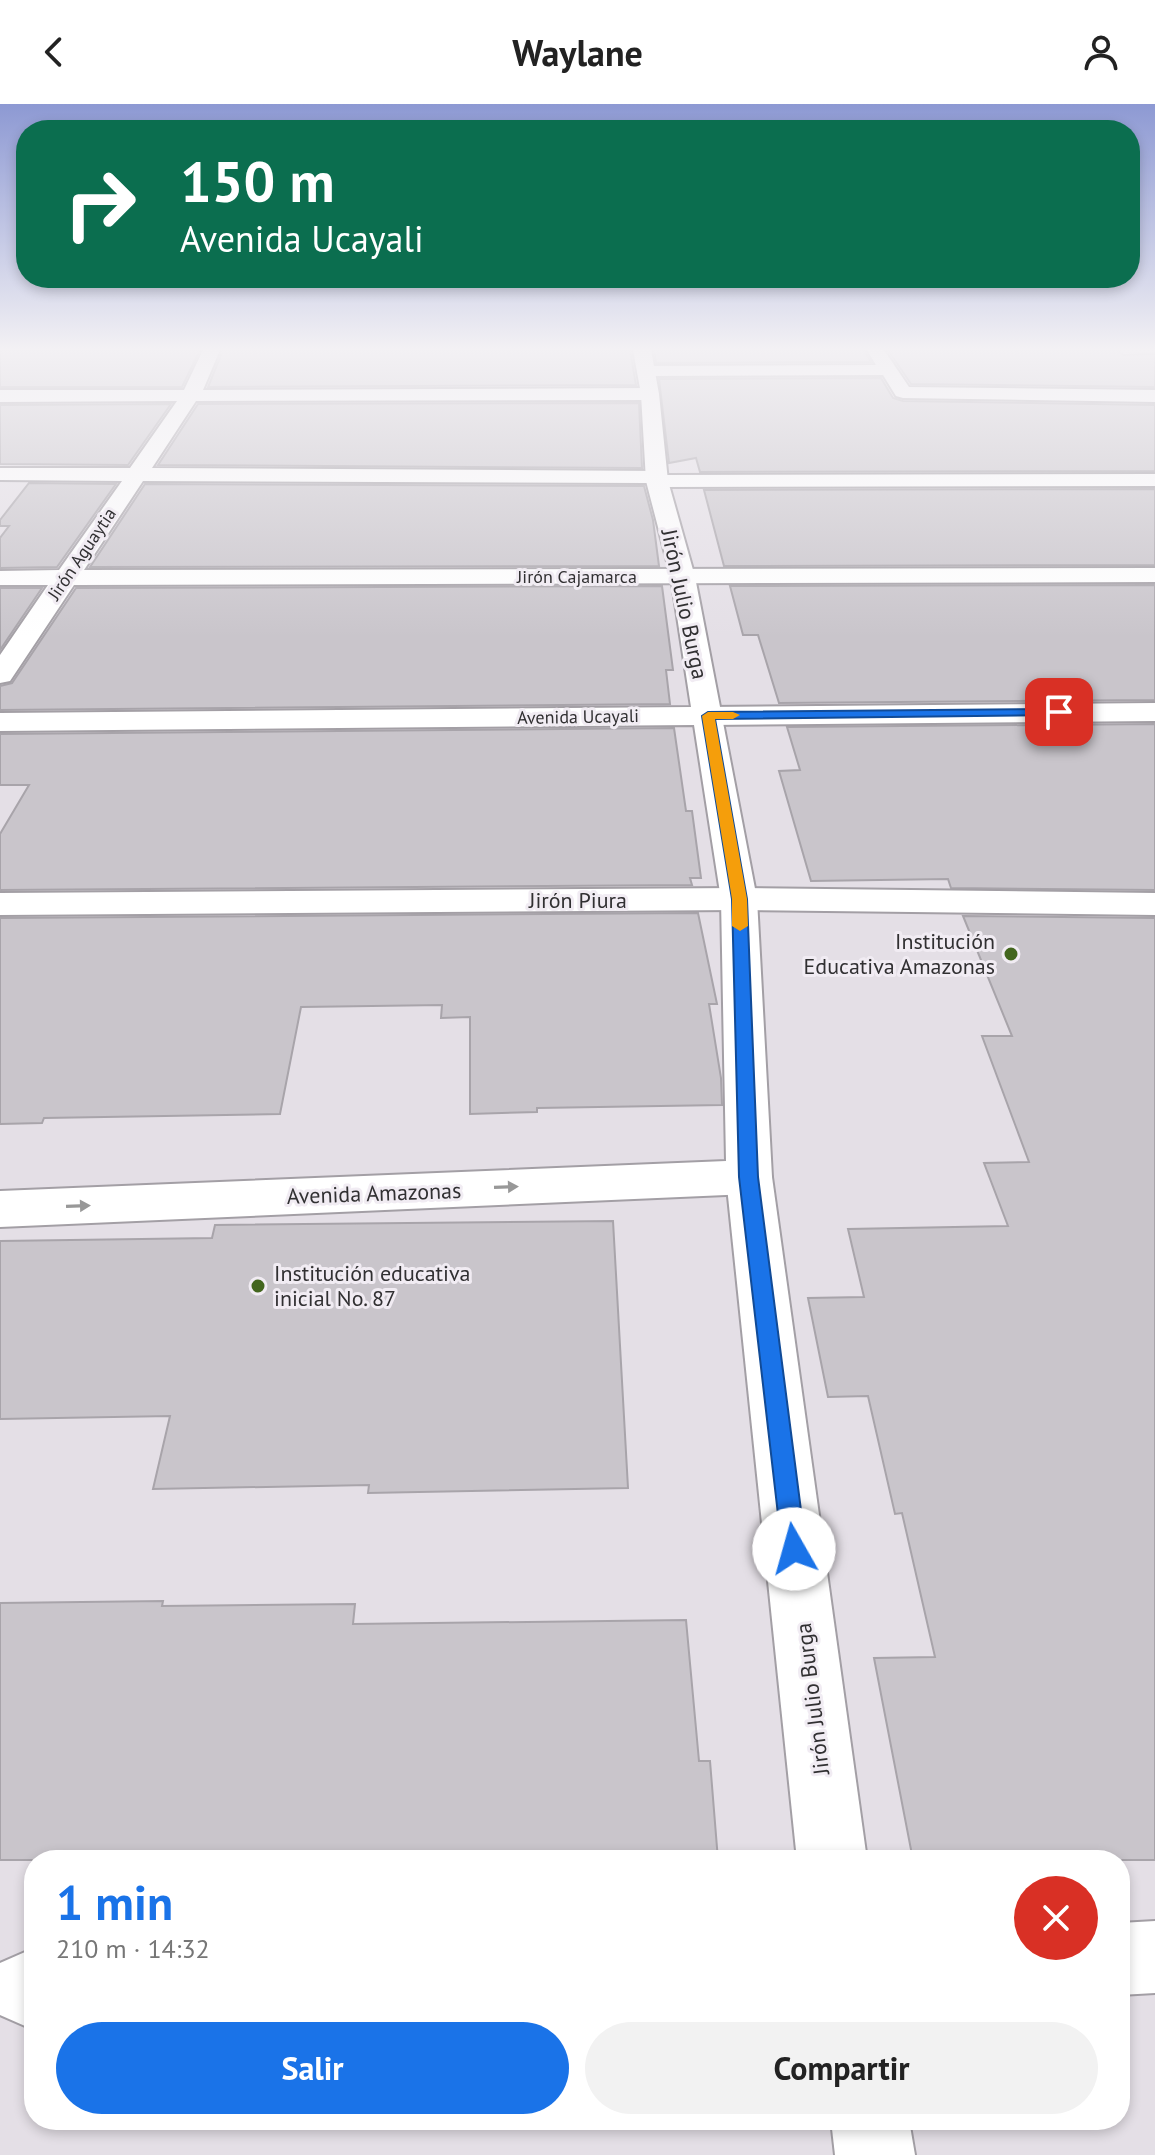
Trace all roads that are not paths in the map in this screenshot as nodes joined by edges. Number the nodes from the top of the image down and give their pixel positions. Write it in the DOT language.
graph roads {
  1 [pos="157,446"];
  2 [pos="654,446"];
  3 [pos="1155,470"];
  4 [pos="138,473"];
  5 [pos="0,474"];
  6 [pos="658,478"];
  7 [pos="1155,480"];
  8 [pos="1155,575"];
  9 [pos="67,577"];
  10 [pos="683,577"];
  11 [pos="0,578"];
  12 [pos="0,675"];
  13 [pos="1155,712"];
  14 [pos="708,716"];
  15 [pos="0,722"];
  16 [pos="739,899"];
  17 [pos="0,904"];
  18 [pos="1155,904"];
  19 [pos="749,1177"];
  20 [pos="0,1209"];
  21 [pos="831,1850"];
  22 [pos="1155,1957"];
  23 [pos="1130,1958"];
  24 [pos="871,2130"];
  25 [pos="875,2155"];
  1 -- 4 [label="street, Jirón Aguaytia"];
  2 -- 6 [label="street, Jirón Julio Burga"];
  3 -- 6 [label="street"];
  4 -- 5 [label="street"];
  4 -- 6 [label="street"];
  4 -- 9 [label="street, Jirón Aguaytia"];
  6 -- 7 [label="street"];
  6 -- 10 [label="street, Jirón Julio Burga"];
  8 -- 10 [label="street, Jirón Cajamarca"];
  9 -- 10 [label="street, Jirón Cajamarca"];
  9 -- 11 [label="street, Jirón Cajamarca"];
  9 -- 12 [label="street, Jirón Aguaytia"];
  10 -- 14 [label="street, Jirón Julio Burga"];
  13 -- 14 [label="street, Avenida Ucayali"];
  14 -- 15 [label="street, Avenida Ucayali"];
  14 -- 16 [label="street, Jirón Julio Burga"];
  16 -- 17 [label="street, Jirón Piura"];
  16 -- 18 [label="street, Jirón Piura"];
  16 -- 19 [label="street, Jirón Julio Burga"];
  20 -- 19 [label="street, Avenida Amazonas, one-way"];
  19 -- 21 [label="street, Jirón Julio Burga"];
  22 -- 23 [label="street"];
  24 -- 25 [label="street"];
}
